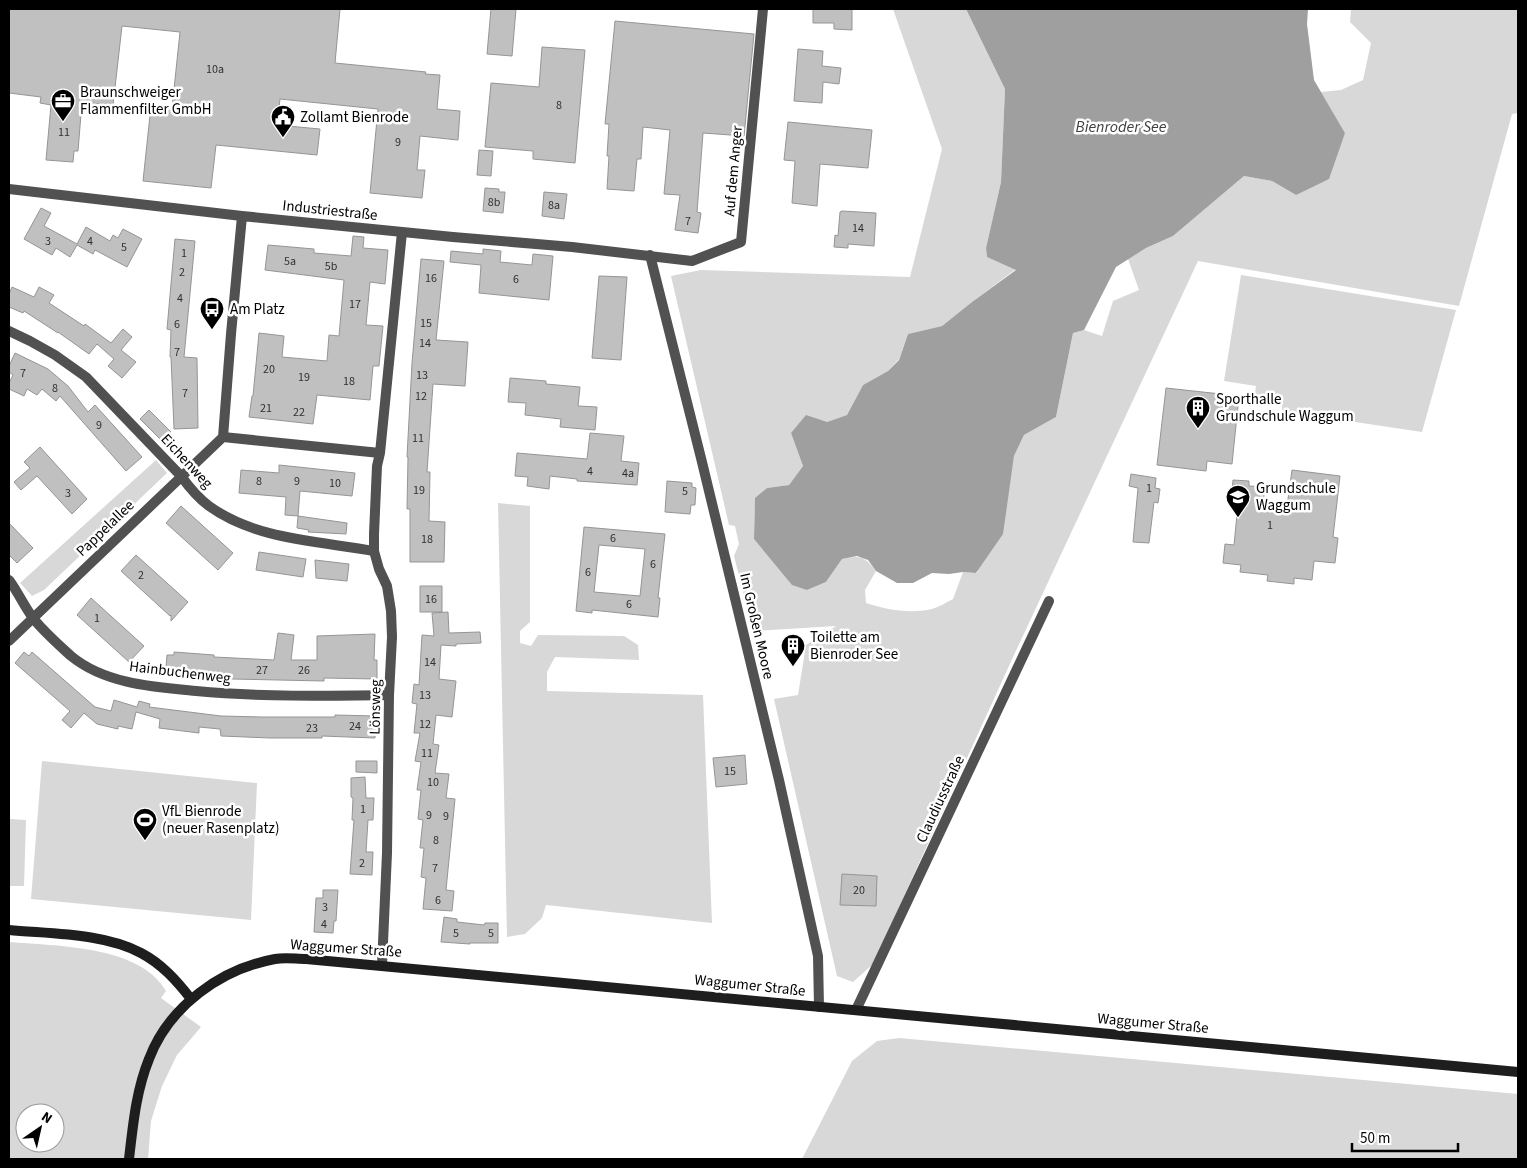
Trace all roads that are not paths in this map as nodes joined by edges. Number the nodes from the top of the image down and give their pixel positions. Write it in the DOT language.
graph roads {
  1 [pos="763,9"];
  2 [pos="9,189"];
  3 [pos="242,216"];
  4 [pos="402,232"];
  5 [pos="650,255"];
  6 [pos="9,331"];
  7 [pos="223,437"];
  8 [pos="380,453"];
  9 [pos="180,476"];
  10 [pos="374,551"];
  11 [pos="9,580"];
  12 [pos="1050,601"];
  13 [pos="33,618"];
  14 [pos="9,641"];
  15 [pos="389,695"];
  16 [pos="9,930"];
  17 [pos="382,965"];
  18 [pos="191,999"];
  19 [pos="819,1006"];
  20 [pos="856,1010"];
  21 [pos="1518,1072"];
  22 [pos="129,1159"];
  1 -- 5 [label="street, Auf dem Anger"];
  2 -- 3 [label="street, Industriestraße"];
  3 -- 4 [label="street, Industriestraße"];
  3 -- 7 [label="street"];
  4 -- 5 [label="street, Industriestraße"];
  4 -- 8 [label="street"];
  5 -- 19 [label="street, Im Großen Moore"];
  6 -- 9 [label="street, Eichenweg"];
  7 -- 8 [label="street"];
  7 -- 9 [label="street, Pappelallee"];
  8 -- 10 [label="street, Lönsweg"];
  9 -- 10 [label="street, Eichenweg"];
  9 -- 13 [label="street, Pappelallee"];
  10 -- 15 [label="street, Lönsweg"];
  11 -- 13 [label="street, Hainbuchenweg"];
  12 -- 20 [label="street, Claudiusstraße"];
  13 -- 14 [label="street, Pappelallee"];
  13 -- 15 [label="street, Hainbuchenweg"];
  15 -- 17 [label="street, Lönsweg"];
  16 -- 18 [label="street"];
  17 -- 18 [label="street, Waggumer Straße"];
  17 -- 19 [label="street, Waggumer Straße"];
  18 -- 22 [label="street, Waggumer Straße"];
  19 -- 20 [label="street, Waggumer Straße"];
  20 -- 21 [label="street, Waggumer Straße"];
}
